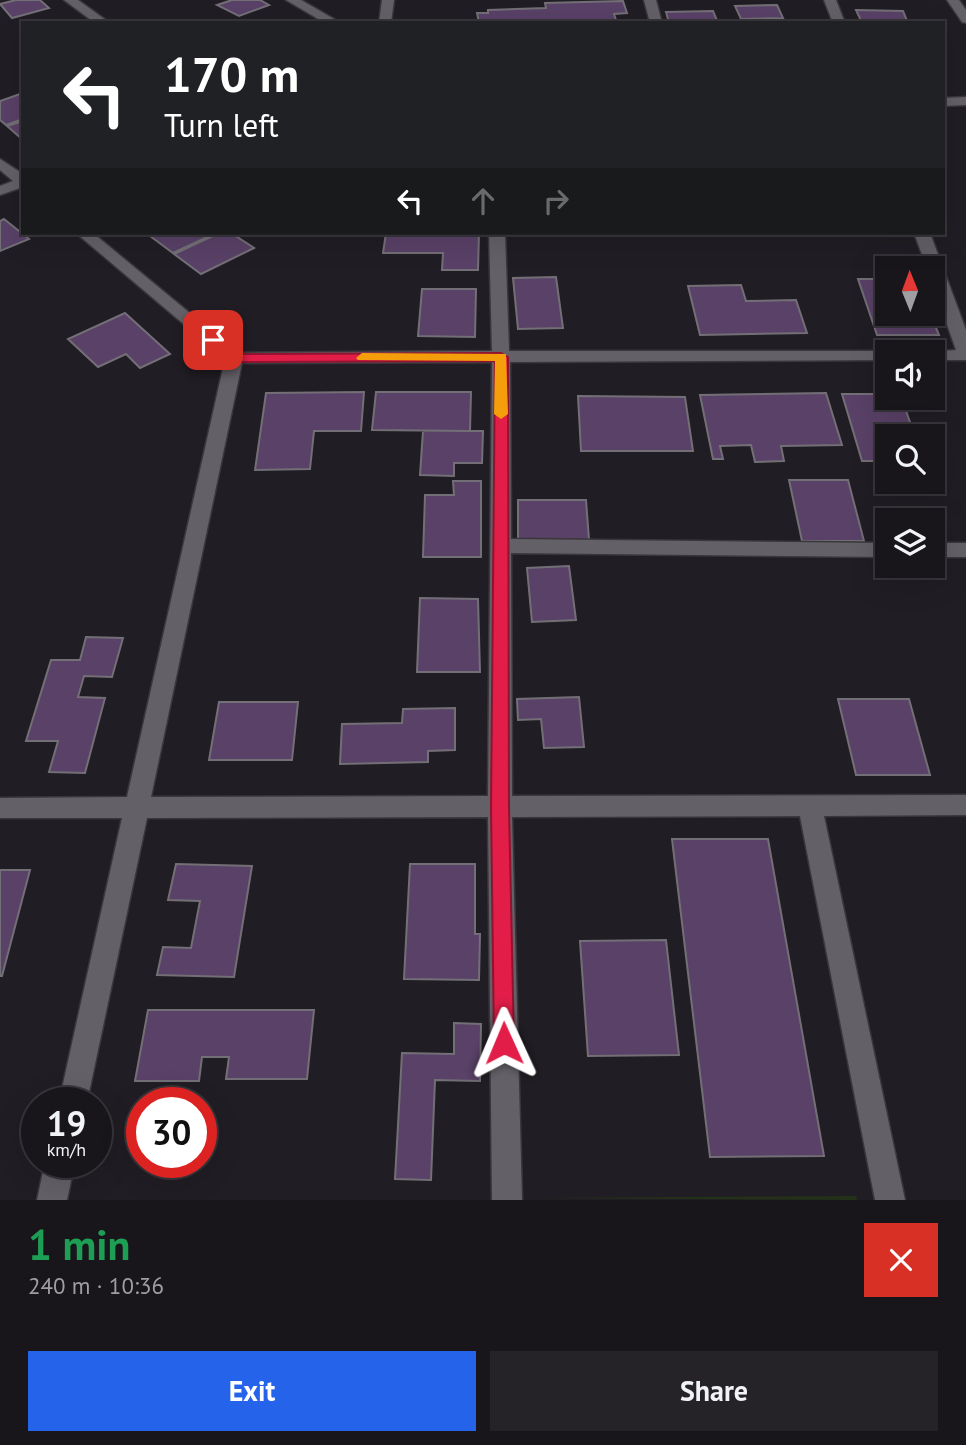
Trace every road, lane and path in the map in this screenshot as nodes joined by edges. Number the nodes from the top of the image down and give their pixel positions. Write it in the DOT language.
graph roads {
  1 [pos="71,0"];
  2 [pos="292,0"];
  3 [pos="388,0"];
  4 [pos="650,0"];
  5 [pos="830,0"];
  6 [pos="953,0"];
  7 [pos="966,19"];
  8 [pos="101,21"];
  9 [pos="331,21"];
  10 [pos="385,21"];
  11 [pos="655,21"];
  12 [pos="838,21"];
  13 [pos="966,101"];
  14 [pos="945,102"];
  15 [pos="0,163"];
  16 [pos="21,180"];
  17 [pos="21,183"];
  18 [pos="0,191"];
  19 [pos="86,235"];
  20 [pos="497,235"];
  21 [pos="923,235"];
  22 [pos="966,354"];
  23 [pos="875,355"];
  24 [pos="945,355"];
  25 [pos="501,357"];
  26 [pos="234,358"];
  27 [pos="501,546"];
  28 [pos="875,550"];
  29 [pos="945,550"];
  30 [pos="966,550"];
  31 [pos="966,805"];
  32 [pos="810,806"];
  33 [pos="500,807"];
  34 [pos="0,808"];
  35 [pos="137,808"];
  36 [pos="76,1087"];
  37 [pos="57,1178"];
  38 [pos="52,1200"];
  39 [pos="507,1200"];
  40 [pos="890,1200"];
  1 -- 8 [label="street"];
  2 -- 9 [label="street"];
  3 -- 10 [label="street"];
  4 -- 11 [label="street"];
  5 -- 12 [label="street"];
  6 -- 7 [label="street"];
  13 -- 14 [label="street"];
  15 -- 16 [label="street"];
  17 -- 18 [label="street"];
  19 -- 26 [label="street"];
  20 -- 25 [label="street"];
  21 -- 22 [label="street"];
  22 -- 24 [label="street"];
  23 -- 25 [label="street"];
  25 -- 26 [label="street"];
  25 -- 27 [label="street"];
  26 -- 35 [label="street"];
  27 -- 28 [label="street"];
  27 -- 33 [label="street"];
  29 -- 30 [label="street"];
  31 -- 32 [label="street"];
  32 -- 33 [label="street"];
  32 -- 40 [label="street"];
  33 -- 35 [label="street"];
  33 -- 39 [label="street"];
  34 -- 35 [label="street"];
  35 -- 36 [label="street"];
  37 -- 38 [label="street"];
}
